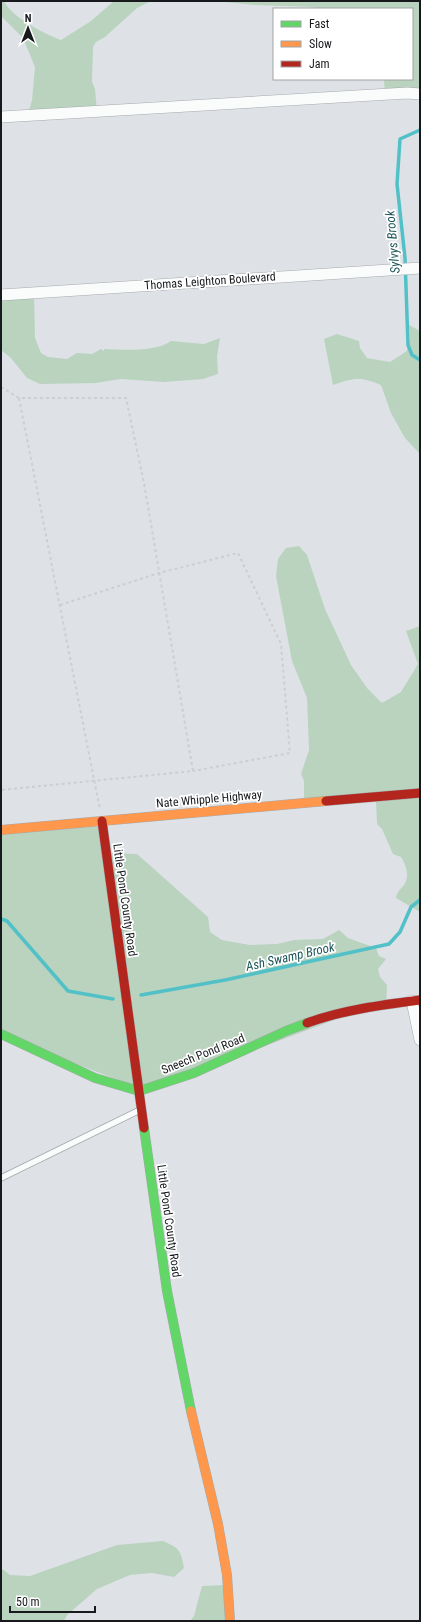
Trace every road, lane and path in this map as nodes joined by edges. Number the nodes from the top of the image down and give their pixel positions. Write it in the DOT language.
graph roads {
  1 [pos="420,94"];
  2 [pos="1,117"];
  3 [pos="411,269"];
  4 [pos="1,295"];
  5 [pos="1,387"];
  6 [pos="19,398"];
  7 [pos="159,573"];
  8 [pos="60,605"];
  9 [pos="193,771"];
  10 [pos="95,782"];
  11 [pos="1,790"];
  12 [pos="420,794"];
  13 [pos="102,821"];
  14 [pos="1,830"];
  15 [pos="416,1000"];
  16 [pos="1,1034"];
  17 [pos="420,1040"];
  18 [pos="139,1092"];
  19 [pos="142,1109"];
  20 [pos="1,1178"];
  21 [pos="230,1621"];
  1 -- 2 [label="street"];
  3 -- 4 [label="street, Thomas Leighton Boulevard"];
  5 -- 6 [label="path"];
  6 -- 7 [label="path"];
  6 -- 8 [label="path"];
  7 -- 8 [label="path"];
  7 -- 9 [label="path"];
  7 -- 9 [label="path"];
  8 -- 10 [label="path"];
  9 -- 10 [label="path"];
  10 -- 11 [label="path"];
  10 -- 13 [label="path"];
  12 -- 13 [label="street, Nate Whipple Highway"];
  13 -- 14 [label="street, Nate Whipple Highway"];
  13 -- 18 [label="street, Little Pond County Road"];
  15 -- 17 [label="street"];
  15 -- 18 [label="street, Sneech Pond Road"];
  16 -- 18 [label="street"];
  18 -- 19 [label="street, Little Pond County Road"];
  19 -- 20 [label="lane"];
  19 -- 21 [label="street, Little Pond County Road"];
}
